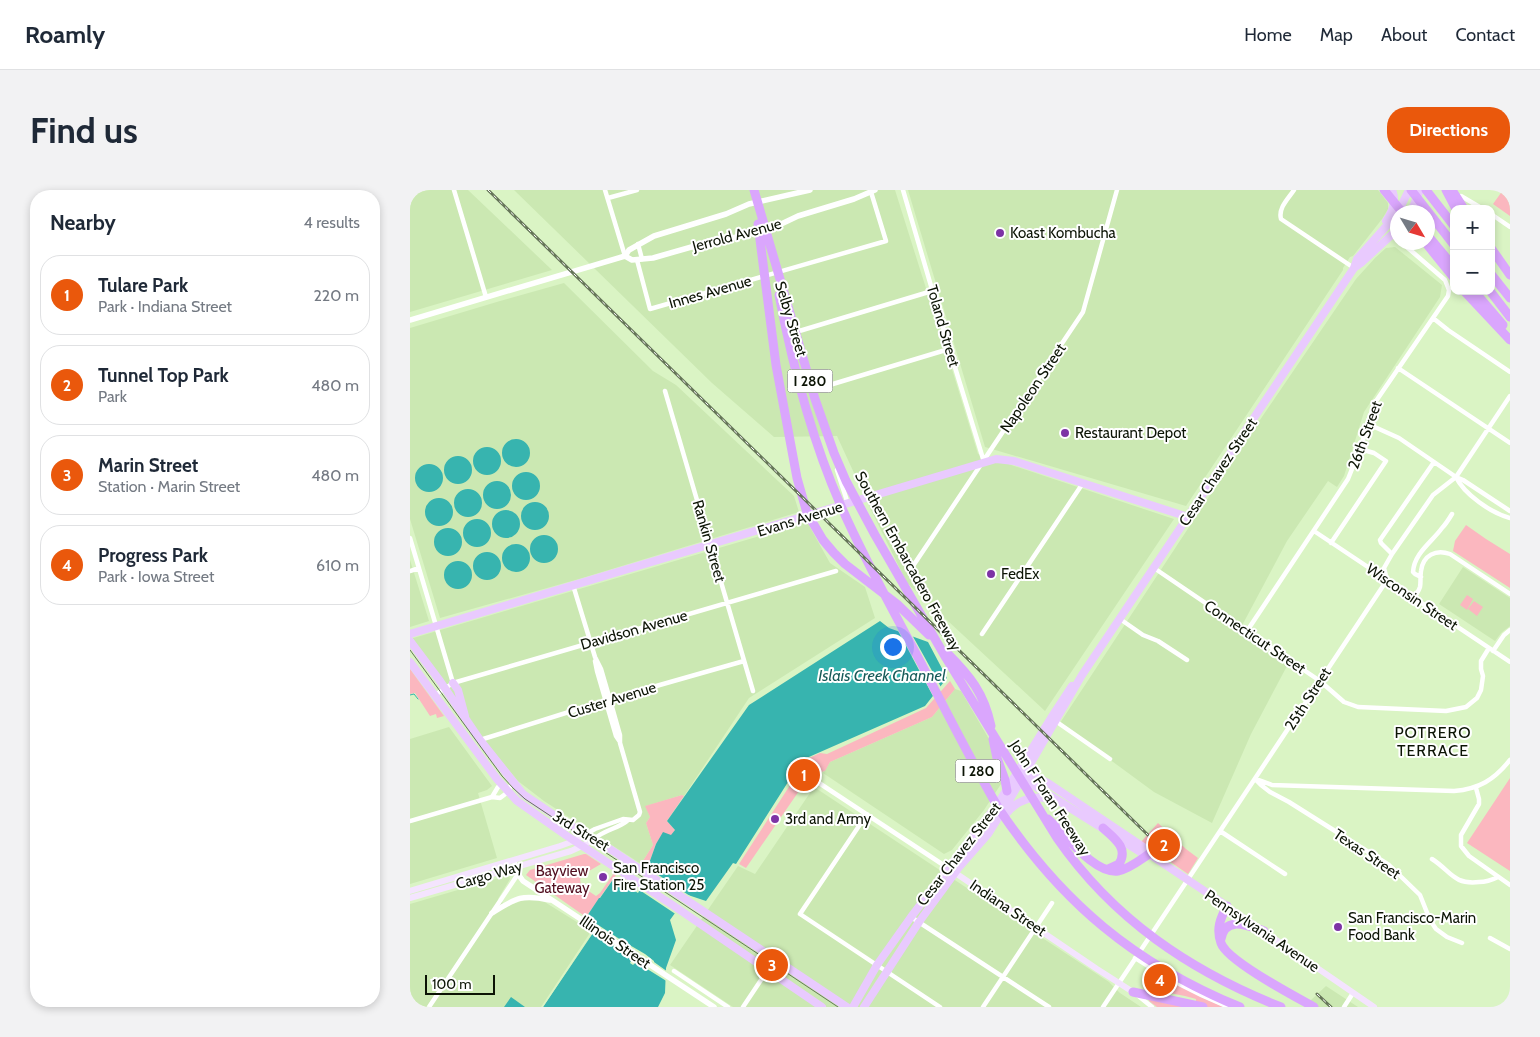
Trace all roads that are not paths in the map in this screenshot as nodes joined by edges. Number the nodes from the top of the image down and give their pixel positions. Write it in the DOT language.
graph roads {
  1 [pos="454,190"];
  2 [pos="605,190"];
  3 [pos="637,190"];
  4 [pos="752,190"];
  5 [pos="810,190"];
  6 [pos="903,190"];
  7 [pos="1117,190"];
  8 [pos="1294,190"];
  9 [pos="1384,190"];
  10 [pos="1392,190"];
  11 [pos="1410,190"];
  12 [pos="1420,190"];
  13 [pos="1426,190"];
  14 [pos="1449,190"];
  15 [pos="873,191"];
  16 [pos="1461,196"];
  17 [pos="608,198"];
  18 [pos="1404,201"];
  19 [pos="757,202"];
  20 [pos="1396,205"];
  21 [pos="1402,205"];
  22 [pos="1405,205"];
  23 [pos="1414,205"];
  24 [pos="1454,205"];
  25 [pos="1461,205"];
  26 [pos="1476,205"];
  27 [pos="1495,217"];
  28 [pos="1450,221"];
  29 [pos="1390,222"];
  30 [pos="1510,227"];
  31 [pos="765,229"];
  32 [pos="1390,237"];
  33 [pos="1450,240"];
  34 [pos="638,244"];
  35 [pos="1370,245"];
  36 [pos="1435,245"];
  37 [pos="1410,250"];
  38 [pos="1431,250"];
  39 [pos="1492,250"];
  40 [pos="625,256"];
  41 [pos="639,259"];
  42 [pos="1495,259"];
  43 [pos="1450,263"];
  44 [pos="1354,268"];
  45 [pos="777,272"];
  46 [pos="1450,273"];
  47 [pos="1510,276"];
  48 [pos="1495,279"];
  49 [pos="1510,279"];
  50 [pos="932,291"];
  51 [pos="1468,295"];
  52 [pos="1477,295"];
  53 [pos="1493,295"];
  54 [pos="486,297"];
  55 [pos="1510,298"];
  56 [pos="1510,316"];
  57 [pos="1433,318"];
  58 [pos="410,320"];
  59 [pos="796,332"];
  60 [pos="1510,334"];
  61 [pos="1510,340"];
  62 [pos="949,349"];
  63 [pos="1398,368"];
  64 [pos="1510,372"];
  65 [pos="813,390"];
  66 [pos="665,391"];
  67 [pos="1510,396"];
  68 [pos="1368,424"];
  69 [pos="1488,428"];
  70 [pos="1510,443"];
  71 [pos="1360,449"];
  72 [pos="984,462"];
  73 [pos="1434,462"];
  74 [pos="1456,477"];
  75 [pos="1083,483"];
  76 [pos="848,504"];
  77 [pos="1510,511"];
  78 [pos="1452,514"];
  79 [pos="1188,517"];
  80 [pos="1510,518"];
  81 [pos="1314,531"];
  82 [pos="410,538"];
  83 [pos="1331,543"];
  84 [pos="710,545"];
  85 [pos="1392,554"];
  86 [pos="419,568"];
  87 [pos="1154,568"];
  88 [pos="912,570"];
  89 [pos="410,571"];
  90 [pos="836,571"];
  91 [pos="1421,576"];
  92 [pos="1387,580"];
  93 [pos="573,585"];
  94 [pos="1510,594"];
  95 [pos="1414,598"];
  96 [pos="727,603"];
  97 [pos="1120,619"];
  98 [pos="436,626"];
  99 [pos="1510,630"];
  100 [pos="1247,631"];
  101 [pos="410,634"];
  102 [pos="982,634"];
  103 [pos="410,640"];
  104 [pos="590,643"];
  105 [pos="1491,649"];
  106 [pos="1186,660"];
  107 [pos="744,661"];
  108 [pos="410,662"];
  109 [pos="1510,662"];
  110 [pos="1320,681"];
  111 [pos="454,683"];
  112 [pos="445,689"];
  113 [pos="753,691"];
  114 [pos="435,696"];
  115 [pos="608,700"];
  116 [pos="978,710"];
  117 [pos="1053,720"];
  118 [pos="467,723"];
  119 [pos="480,740"];
  120 [pos="1040,747"];
  121 [pos="995,750"];
  122 [pos="1110,759"];
  123 [pos="1510,760"];
  124 [pos="1023,774"];
  125 [pos="813,779"];
  126 [pos="1255,779"];
  127 [pos="512,782"];
  128 [pos="1048,783"];
  129 [pos="502,784"];
  130 [pos="1476,788"];
  131 [pos="1007,791"];
  132 [pos="508,792"];
  133 [pos="492,797"];
  134 [pos="1065,804"];
  135 [pos="1040,812"];
  136 [pos="867,814"];
  137 [pos="627,821"];
  138 [pos="410,822"];
  139 [pos="1103,828"];
  140 [pos="1220,831"];
  141 [pos="586,834"];
  142 [pos="988,834"];
  143 [pos="594,838"];
  144 [pos="574,841"];
  145 [pos="582,846"];
  146 [pos="1149,854"];
  147 [pos="1432,859"];
  148 [pos="513,860"];
  149 [pos="948,868"];
  150 [pos="1106,869"];
  151 [pos="517,870"];
  152 [pos="956,873"];
  153 [pos="1285,874"];
  154 [pos="1498,877"];
  155 [pos="1187,881"];
  156 [pos="1510,886"];
  157 [pos="410,891"];
  158 [pos="410,898"];
  159 [pos="553,900"];
  160 [pos="1052,903"];
  161 [pos="1227,906"];
  162 [pos="492,914"];
  163 [pos="911,917"];
  164 [pos="919,922"];
  165 [pos="1036,927"];
  166 [pos="1264,931"];
  167 [pos="1490,938"];
  168 [pos="1220,940"];
  169 [pos="1462,943"];
  170 [pos="1510,949"];
  171 [pos="1135,958"];
  172 [pos="775,959"];
  173 [pos="877,965"];
  174 [pos="768,970"];
  175 [pos="674,971"];
  176 [pos="886,971"];
  177 [pos="1002,977"];
  178 [pos="1119,983"];
  179 [pos="1133,992"];
  180 [pos="1353,993"];
  181 [pos="1345,1006"];
  182 [pos="429,1007"];
  183 [pos="714,1007"];
  184 [pos="728,1007"];
  185 [pos="743,1007"];
  186 [pos="822,1007"];
  187 [pos="848,1007"];
  188 [pos="853,1007"];
  189 [pos="864,1007"];
  190 [pos="940,1007"];
  191 [pos="983,1007"];
  192 [pos="1049,1007"];
  193 [pos="1103,1007"];
  194 [pos="1152,1007"];
  195 [pos="1203,1007"];
  196 [pos="1229,1007"];
  197 [pos="1240,1007"];
  198 [pos="1281,1007"];
  199 [pos="1314,1007"];
  200 [pos="1374,1007"];
  1 -- 54 [label="street"];
  2 -- 17 [label="street"];
  3 -- 17 [label="street"];
  4 -- 19 [label="street, Selby Street"];
  4 -- 116 [label="highway, Southern Embarcadero Freeway / I 280"];
  4 -- 121 [label="highway"];
  4 -- 197 [label="highway, Southern Embarcadero Freeway / I 280"];
  5 -- 19 [label="street, Jerrold Avenue"];
  6 -- 50 [label="street, Toland Street"];
  7 -- 72 [label="street, Napoleon Street"];
  8 -- 44 [label="street"];
  9 -- 20 [label="highway"];
  10 -- 35 [label="main road"];
  11 -- 18 [label="main road, Cesar Chavez Street"];
  11 -- 33 [label="highway"];
  12 -- 23 [label="main road"];
  13 -- 28 [label="highway"];
  14 -- 24 [label="highway"];
  14 -- 25 [label="highway"];
  15 -- 31 [label="street, Jerrold Avenue"];
  15 -- 45 [label="street, Innes Avenue"];
  16 -- 26 [label="street"];
  17 -- 40 [label="street"];
  18 -- 21 [label="main road, Cesar Chavez Street"];
  18 -- 22 [label="main road"];
  19 -- 31 [label="street, Selby Street"];
  19 -- 34 [label="street, Jerrold Avenue"];
  27 -- 30 [label="street"];
  29 -- 35 [label="main road, Cesar Chavez Street"];
  31 -- 41 [label="street, Jerrold Avenue"];
  31 -- 45 [label="street, Selby Street"];
  32 -- 44 [label="main road, Cesar Chavez Street"];
  34 -- 40 [label="street, Jerrold Avenue"];
  34 -- 41 [label="street"];
  35 -- 44 [label="main road, Cesar Chavez Street"];
  36 -- 43 [label="highway"];
  37 -- 57 [label="street, 26th Street"];
  38 -- 46 [label="highway"];
  39 -- 47 [label="highway"];
  40 -- 41 [label="street, Jerrold Avenue"];
  40 -- 54 [label="street, Jerrold Avenue"];
  41 -- 45 [label="street, Innes Avenue"];
  42 -- 49 [label="highway"];
  44 -- 79 [label="main road, Cesar Chavez Street"];
  45 -- 59 [label="street, Selby Street"];
  48 -- 55 [label="highway"];
  50 -- 59 [label="street"];
  50 -- 62 [label="street, Toland Street"];
  51 -- 61 [label="highway"];
  52 -- 60 [label="highway"];
  53 -- 56 [label="highway"];
  54 -- 58 [label="street, Jerrold Avenue"];
  57 -- 63 [label="street, 26th Street"];
  57 -- 64 [label="street"];
  59 -- 65 [label="street, Selby Street"];
  62 -- 65 [label="street"];
  62 -- 72 [label="street, Toland Street"];
  63 -- 68 [label="street, 26th Street"];
  63 -- 69 [label="street"];
  65 -- 76 [label="street, Selby Street"];
  66 -- 84 [label="street, Rankin Street"];
  67 -- 69 [label="street, 25th Street"];
  68 -- 71 [label="street, 26th Street"];
  68 -- 73 [label="street"];
  69 -- 70 [label="street"];
  69 -- 74 [label="street, 25th Street"];
  71 -- 81 [label="street, 26th Street"];
  71 -- 83 [label="street"];
  72 -- 75 [label="main road, Evans Avenue"];
  72 -- 76 [label="main road, Evans Avenue"];
  72 -- 88 [label="street, Napoleon Street"];
  73 -- 74 [label="street"];
  73 -- 85 [label="street"];
  74 -- 77 [label="street"];
  74 -- 80 [label="street"];
  74 -- 85 [label="street, 25th Street"];
  75 -- 79 [label="main road, Evans Avenue"];
  75 -- 102 [label="street"];
  76 -- 84 [label="main road, Evans Avenue"];
  78 -- 91 [label="street"];
  79 -- 87 [label="main road, Cesar Chavez Street"];
  81 -- 83 [label="street, Wisconsin Street"];
  81 -- 100 [label="street, 26th Street"];
  82 -- 86 [label="street"];
  83 -- 92 [label="street, Wisconsin Street"];
  84 -- 93 [label="main road, Evans Avenue"];
  84 -- 96 [label="street, Rankin Street"];
  85 -- 92 [label="street, 25th Street"];
  86 -- 89 [label="street"];
  86 -- 98 [label="street"];
  87 -- 97 [label="main road, Cesar Chavez Street"];
  87 -- 100 [label="street, Connecticut Street"];
  90 -- 96 [label="street, Davidson Avenue"];
  91 -- 94 [label="street"];
  91 -- 95 [label="street"];
  92 -- 95 [label="street, Wisconsin Street"];
  92 -- 110 [label="street, 25th Street"];
  93 -- 98 [label="main road, Evans Avenue"];
  93 -- 104 [label="street"];
  95 -- 105 [label="street, Wisconsin Street"];
  96 -- 104 [label="street, Davidson Avenue"];
  96 -- 107 [label="street, Rankin Street"];
  97 -- 106 [label="street"];
  97 -- 117 [label="main road, Cesar Chavez Street"];
  98 -- 101 [label="main road, Evans Avenue"];
  98 -- 111 [label="street"];
  99 -- 105 [label="street, Connecticut Street"];
  100 -- 110 [label="street, Connecticut Street"];
  103 -- 112 [label="main road, 3rd Street"];
  104 -- 111 [label="street, Davidson Avenue"];
  104 -- 115 [label="street"];
  105 -- 109 [label="street, Wisconsin Street"];
  105 -- 110 [label="street, Connecticut Street"];
  107 -- 113 [label="street, Rankin Street"];
  107 -- 115 [label="street, Custer Avenue"];
  108 -- 114 [label="main road, 3rd Street"];
  110 -- 126 [label="street, 25th Street"];
  111 -- 112 [label="street, Davidson Avenue"];
  111 -- 118 [label="main road"];
  112 -- 114 [label="street, Davidson Avenue"];
  112 -- 118 [label="main road, 3rd Street"];
  114 -- 129 [label="main road, 3rd Street"];
  115 -- 119 [label="street, Custer Avenue"];
  115 -- 137 [label="street"];
  116 -- 135 [label="highway, John F Foran Freeway / I 280"];
  117 -- 120 [label="main road, Cesar Chavez Street"];
  117 -- 122 [label="street"];
  117 -- 124 [label="main road, Cesar Chavez Street"];
  118 -- 119 [label="main road, 3rd Street"];
  119 -- 127 [label="main road, 3rd Street"];
  120 -- 124 [label="main road, Cesar Chavez Street"];
  120 -- 128 [label="main road"];
  121 -- 124 [label="highway"];
  121 -- 131 [label="highway"];
  123 -- 130 [label="street"];
  124 -- 128 [label="main road, Pennsylvania Avenue"];
  124 -- 131 [label="main road, Cesar Chavez Street"];
  124 -- 134 [label="main road, Pennsylvania Avenue"];
  124 -- 142 [label="main road, Cesar Chavez Street"];
  125 -- 136 [label="street, Indiana Street"];
  126 -- 130 [label="street"];
  126 -- 140 [label="street, 25th Street"];
  126 -- 169 [label="street, Texas Street"];
  127 -- 132 [label="street"];
  127 -- 141 [label="main road, 3rd Street"];
  128 -- 146 [label="main road, Pennsylvania Avenue"];
  129 -- 132 [label="main road, 3rd Street"];
  129 -- 133 [label="street"];
  130 -- 154 [label="street"];
  131 -- 149 [label="main road, Cesar Chavez Street"];
  132 -- 133 [label="street"];
  132 -- 144 [label="main road, 3rd Street"];
  133 -- 138 [label="street"];
  134 -- 139 [label="main road, Pennsylvania Avenue"];
  134 -- 142 [label="main road"];
  135 -- 150 [label="highway"];
  135 -- 198 [label="highway, John F Foran Freeway / I 280"];
  136 -- 149 [label="street, Indiana Street"];
  136 -- 173 [label="street"];
  137 -- 141 [label="street"];
  137 -- 143 [label="street"];
  139 -- 146 [label="main road, Pennsylvania Avenue"];
  139 -- 150 [label="highway"];
  140 -- 153 [label="street"];
  140 -- 155 [label="street, 25th Street"];
  141 -- 143 [label="main road, 3rd Street"];
  141 -- 144 [label="main road, Cargo Way"];
  142 -- 152 [label="main road, Cesar Chavez Street"];
  143 -- 145 [label="main road, Cargo Way"];
  143 -- 172 [label="main road, 3rd Street"];
  144 -- 145 [label="main road, 3rd Street"];
  144 -- 148 [label="main road, Cargo Way"];
  145 -- 151 [label="main road, Cargo Way"];
  145 -- 174 [label="main road, 3rd Street"];
  146 -- 150 [label="highway"];
  146 -- 155 [label="main road, Pennsylvania Avenue"];
  147 -- 154 [label="street"];
  148 -- 151 [label="street"];
  148 -- 157 [label="main road, Cargo Way"];
  149 -- 152 [label="main road, Indiana Street"];
  149 -- 163 [label="main road, Cesar Chavez Street"];
  151 -- 158 [label="main road, Cargo Way"];
  151 -- 159 [label="street, Illinois Street"];
  151 -- 162 [label="street"];
  152 -- 164 [label="main road, Cesar Chavez Street"];
  152 -- 165 [label="main road, Indiana Street"];
  154 -- 156 [label="street"];
  155 -- 161 [label="main road, Pennsylvania Avenue"];
  155 -- 171 [label="street, 25th Street"];
  159 -- 162 [label="street"];
  159 -- 183 [label="street, Illinois Street"];
  160 -- 165 [label="street"];
  161 -- 166 [label="main road, Pennsylvania Avenue"];
  161 -- 168 [label="highway"];
  162 -- 182 [label="street"];
  163 -- 164 [label="street"];
  163 -- 173 [label="main road, Cesar Chavez Street"];
  164 -- 176 [label="main road, Cesar Chavez Street"];
  164 -- 177 [label="street"];
  165 -- 177 [label="street"];
  165 -- 178 [label="main road, Indiana Street"];
  166 -- 168 [label="highway"];
  166 -- 180 [label="main road, Pennsylvania Avenue"];
  167 -- 170 [label="street"];
  168 -- 199 [label="highway"];
  171 -- 178 [label="street, 25th Street"];
  171 -- 196 [label="street"];
  172 -- 174 [label="street"];
  172 -- 187 [label="main road, 3rd Street"];
  173 -- 176 [label="street"];
  173 -- 188 [label="main road, Cesar Chavez Street"];
  174 -- 185 [label="street"];
  174 -- 186 [label="main road, 3rd Street"];
  175 -- 184 [label="street"];
  176 -- 189 [label="main road, Cesar Chavez Street"];
  176 -- 190 [label="street"];
  177 -- 191 [label="street"];
  177 -- 192 [label="street"];
  178 -- 179 [label="main road, Indiana Street"];
  178 -- 193 [label="street, 25th Street"];
  179 -- 194 [label="street, Indiana Street"];
  179 -- 195 [label="highway"];
  180 -- 181 [label="street"];
  180 -- 200 [label="main road, Pennsylvania Avenue"];
}
